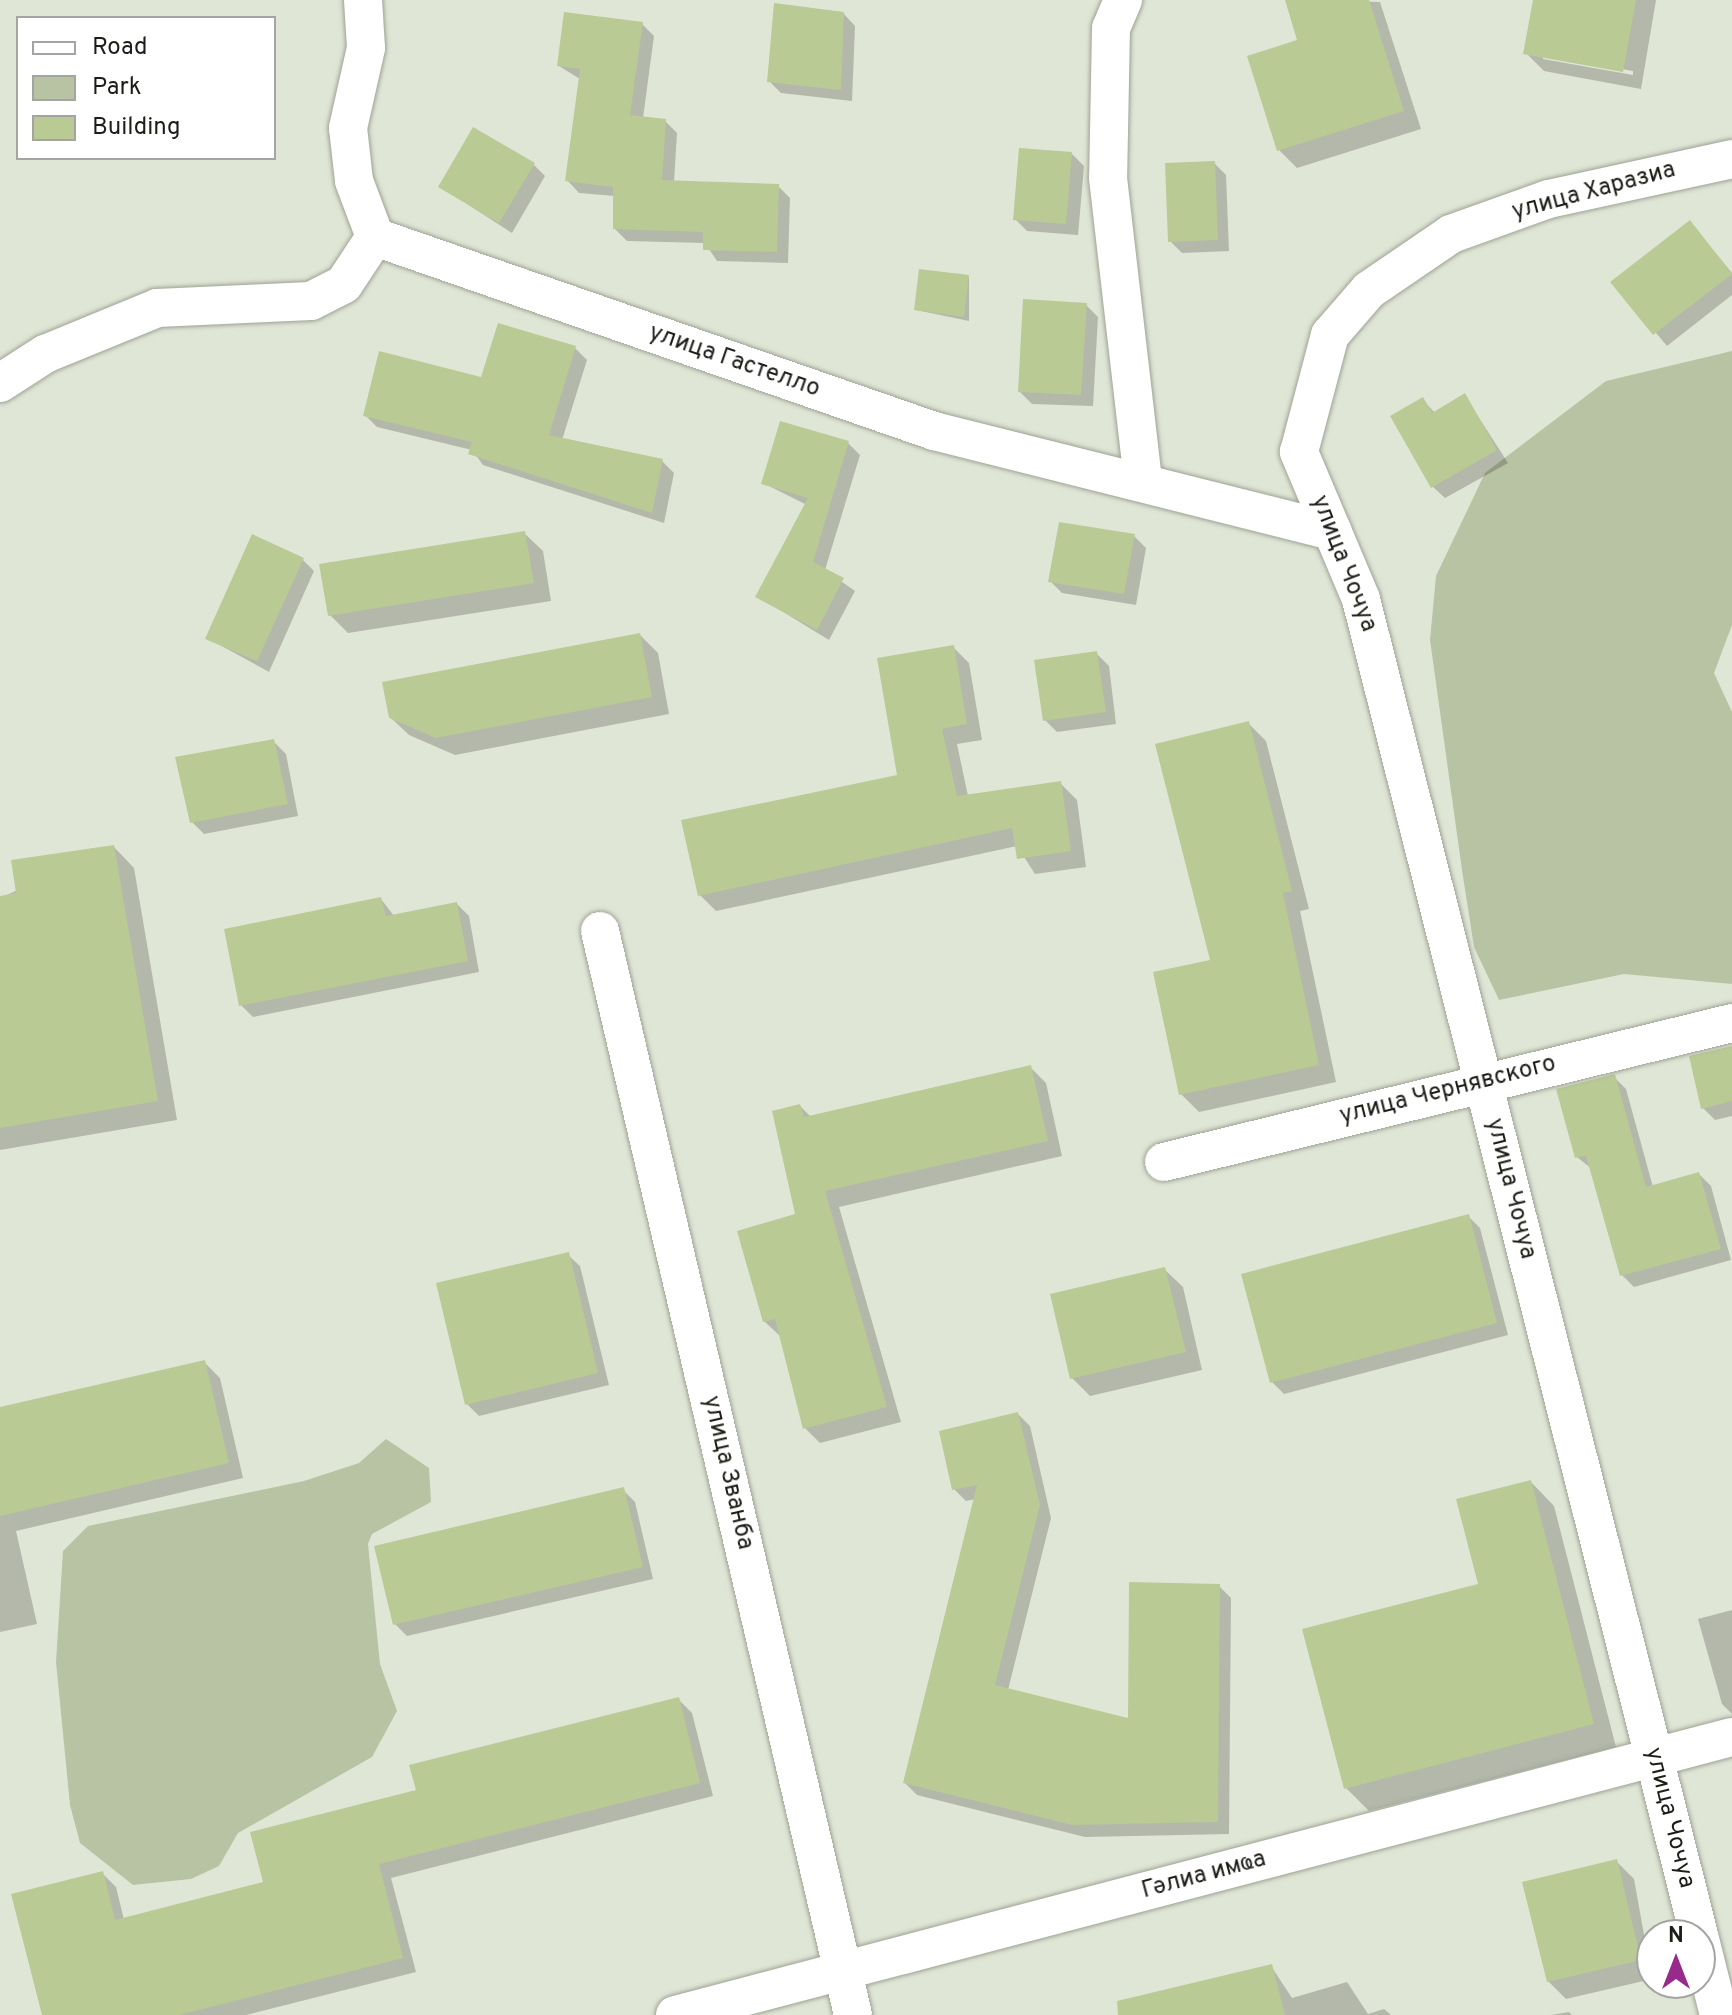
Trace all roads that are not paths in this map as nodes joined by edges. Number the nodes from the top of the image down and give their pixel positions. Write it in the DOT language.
graph roads {
  1 [pos="363,0"];
  2 [pos="1123,0"];
  3 [pos="1732,159"];
  4 [pos="375,237"];
  5 [pos="0,383"];
  6 [pos="1299,452"];
  7 [pos="1143,480"];
  8 [pos="1333,531"];
  9 [pos="600,931"];
  10 [pos="1732,1023"];
  11 [pos="1483,1081"];
  12 [pos="1164,1162"];
  13 [pos="1732,1737"];
  14 [pos="1654,1757"];
  15 [pos="1695,1919"];
  16 [pos="843,1971"];
  17 [pos="675,2015"];
  18 [pos="853,2015"];
  1 -- 4 [label="street"];
  2 -- 7 [label="street"];
  3 -- 6 [label="street, улица Харазиа"];
  4 -- 5 [label="street"];
  4 -- 7 [label="street, улица Гастелло"];
  6 -- 8 [label="street, улица Чочуа"];
  7 -- 8 [label="street, улица Гастелло"];
  8 -- 11 [label="street, улица Чочуа"];
  9 -- 16 [label="street, улица Званба"];
  10 -- 11 [label="street, улица Чернявского"];
  11 -- 12 [label="street, улица Чернявского"];
  11 -- 14 [label="street, улица Чочуа"];
  13 -- 14 [label="street, Гәлиа имҩа"];
  14 -- 15 [label="street, улица Чочуа"];
  14 -- 16 [label="street, Гәлиа имҩа"];
  16 -- 17 [label="street, Гәлиа имҩа"];
  16 -- 18 [label="street, улица Званба"];
}
